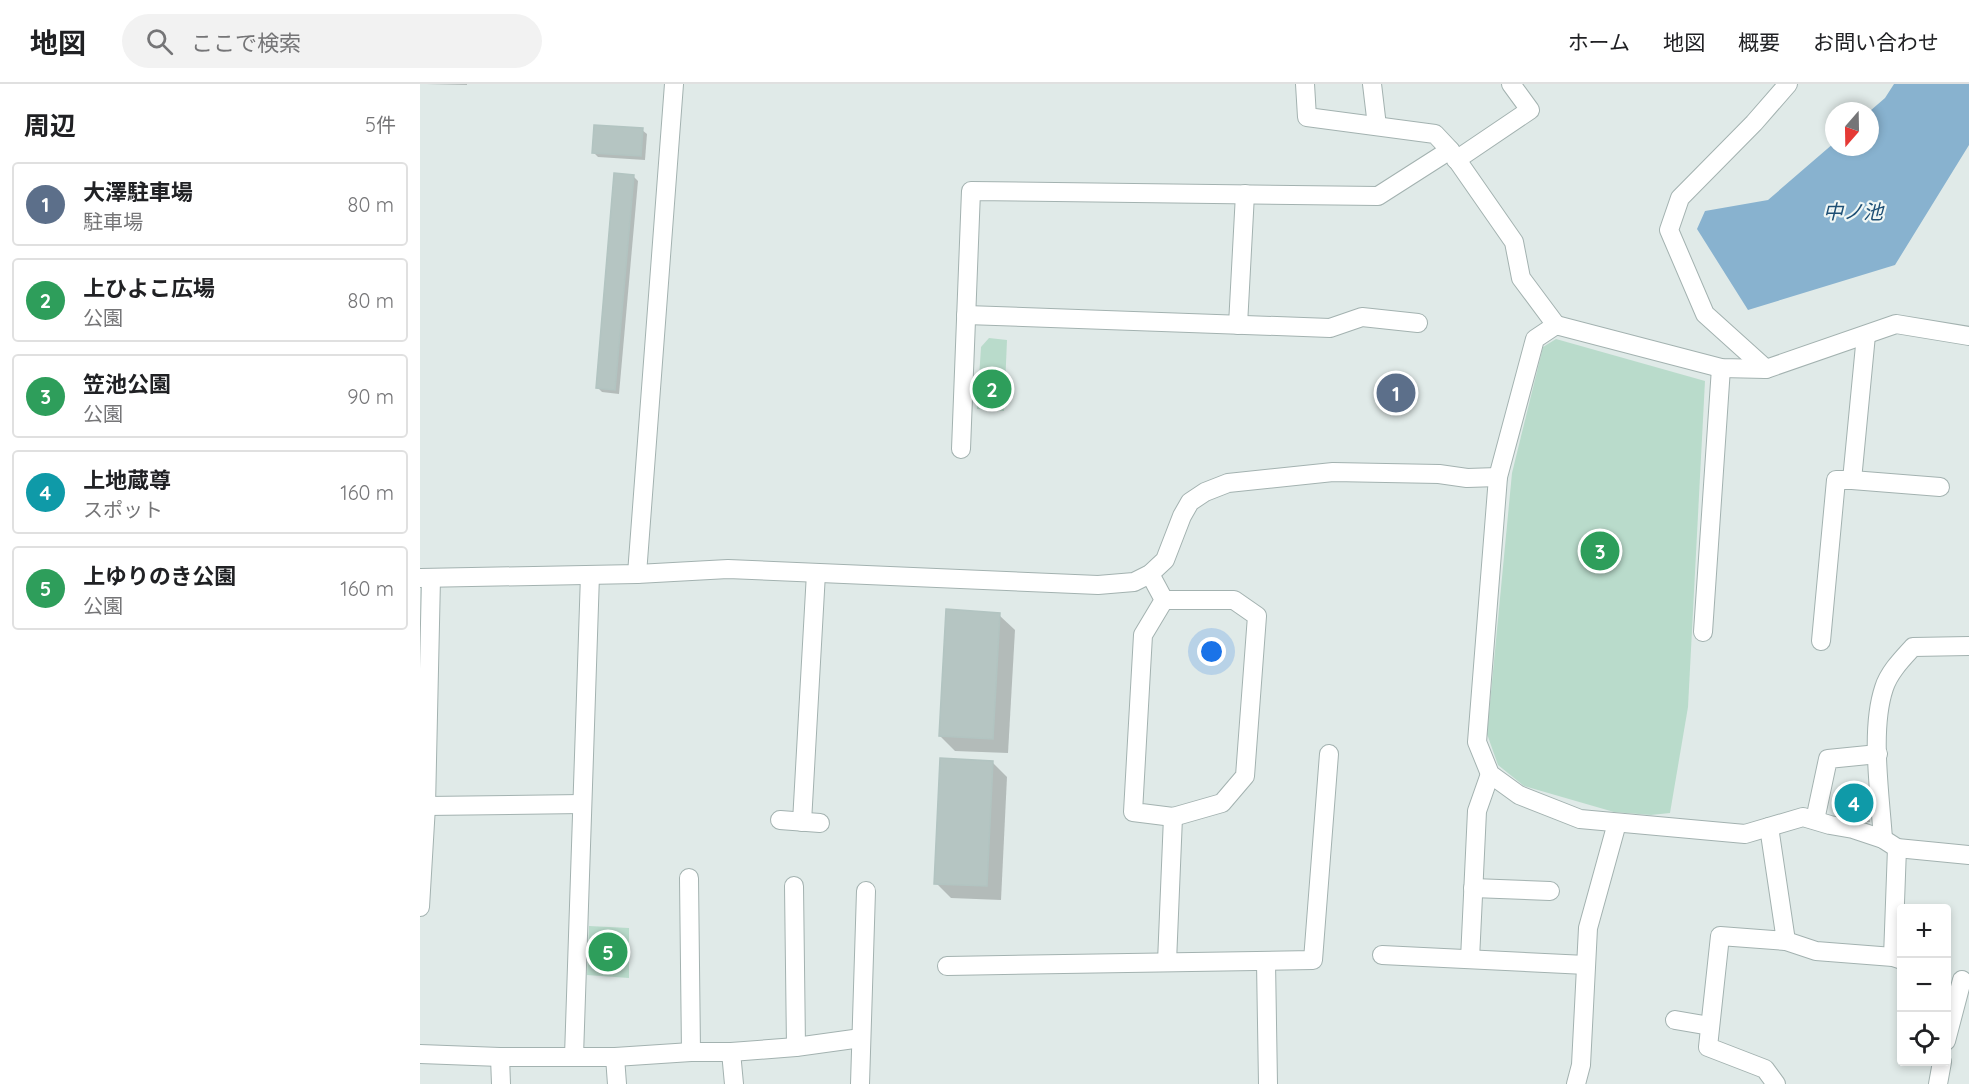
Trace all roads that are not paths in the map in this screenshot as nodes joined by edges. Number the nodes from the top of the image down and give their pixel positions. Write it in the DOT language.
graph roads {
  1 [pos="674,84"];
  2 [pos="1305,84"];
  3 [pos="1372,84"];
  4 [pos="1511,84"];
  5 [pos="1782,86"];
  6 [pos="1377,126"];
  7 [pos="1453,155"];
  8 [pos="1245,194"];
  9 [pos="966,315"];
  10 [pos="1418,322"];
  11 [pos="1238,325"];
  12 [pos="1556,325"];
  13 [pos="1866,335"];
  14 [pos="1969,336"];
  15 [pos="1721,368"];
  16 [pos="1766,369"];
  17 [pos="961,449"];
  18 [pos="1498,477"];
  19 [pos="1852,480"];
  20 [pos="1941,487"];
  21 [pos="816,573"];
  22 [pos="637,574"];
  23 [pos="1150,574"];
  24 [pos="591,575"];
  25 [pos="426,578"];
  26 [pos="1164,600"];
  27 [pos="1703,632"];
  28 [pos="1821,641"];
  29 [pos="1969,646"];
  30 [pos="1329,754"];
  31 [pos="1878,754"];
  32 [pos="1490,774"];
  33 [pos="582,804"];
  34 [pos="426,806"];
  35 [pos="1173,817"];
  36 [pos="780,820"];
  37 [pos="1815,820"];
  38 [pos="1617,823"];
  39 [pos="1768,827"];
  40 [pos="1890,844"];
  41 [pos="1969,855"];
  42 [pos="689,878"];
  43 [pos="794,886"];
  44 [pos="1473,888"];
  45 [pos="866,891"];
  46 [pos="1550,891"];
  47 [pos="420,907"];
  48 [pos="1786,941"];
  49 [pos="1382,955"];
  50 [pos="1897,958"];
  51 [pos="1470,959"];
  52 [pos="1167,962"];
  53 [pos="1266,962"];
  54 [pos="1578,964"];
  55 [pos="947,966"];
  56 [pos="1959,979"];
  57 [pos="1675,1020"];
  58 [pos="1951,1020"];
  59 [pos="1710,1026"];
  60 [pos="861,1038"];
  61 [pos="796,1047"];
  62 [pos="691,1052"];
  63 [pos="420,1053"];
  64 [pos="731,1053"];
  65 [pos="574,1056"];
  66 [pos="500,1057"];
  67 [pos="615,1057"];
  68 [pos="1941,1066"];
  69 [pos="501,1084"];
  70 [pos="617,1084"];
  71 [pos="734,1084"];
  72 [pos="860,1084"];
  73 [pos="1268,1084"];
  74 [pos="1576,1084"];
  75 [pos="1776,1084"];
  76 [pos="1938,1084"];
  1 -- 22 [label="street"];
  2 -- 6 [label="street"];
  3 -- 6 [label="street"];
  4 -- 7 [label="street"];
  5 -- 16 [label="street"];
  6 -- 7 [label="street"];
  7 -- 8 [label="street"];
  7 -- 12 [label="street"];
  8 -- 9 [label="street"];
  8 -- 11 [label="street"];
  9 -- 11 [label="street"];
  9 -- 17 [label="street"];
  10 -- 11 [label="street"];
  12 -- 15 [label="street"];
  12 -- 18 [label="street"];
  13 -- 14 [label="street"];
  13 -- 16 [label="street"];
  13 -- 19 [label="street"];
  15 -- 16 [label="street"];
  15 -- 27 [label="street"];
  18 -- 23 [label="street"];
  18 -- 32 [label="street"];
  19 -- 20 [label="street"];
  19 -- 28 [label="street"];
  21 -- 22 [label="street"];
  21 -- 23 [label="street"];
  21 -- 36 [label="street"];
  22 -- 24 [label="street"];
  23 -- 26 [label="street"];
  24 -- 25 [label="street"];
  24 -- 33 [label="street"];
  25 -- 34 [label="street"];
  26 -- 35 [label="street"];
  26 -- 35 [label="street"];
  29 -- 31 [label="street"];
  30 -- 53 [label="street"];
  31 -- 37 [label="street"];
  31 -- 40 [label="street"];
  32 -- 38 [label="street"];
  32 -- 44 [label="street"];
  33 -- 34 [label="street"];
  33 -- 65 [label="street"];
  34 -- 47 [label="street"];
  35 -- 52 [label="street"];
  37 -- 39 [label="street"];
  37 -- 40 [label="street"];
  38 -- 39 [label="street"];
  38 -- 54 [label="street"];
  39 -- 48 [label="street"];
  40 -- 41 [label="street"];
  40 -- 50 [label="street"];
  42 -- 62 [label="street"];
  43 -- 61 [label="street"];
  44 -- 46 [label="street"];
  44 -- 51 [label="street"];
  45 -- 60 [label="street"];
  48 -- 50 [label="street"];
  48 -- 59 [label="street"];
  49 -- 51 [label="street"];
  51 -- 54 [label="street"];
  52 -- 53 [label="street"];
  52 -- 55 [label="street"];
  53 -- 73 [label="street"];
  54 -- 74 [label="street"];
  56 -- 58 [label="street"];
  57 -- 59 [label="street"];
  59 -- 75 [label="street"];
  60 -- 61 [label="street"];
  60 -- 72 [label="street"];
  61 -- 64 [label="street"];
  62 -- 64 [label="street"];
  62 -- 67 [label="street"];
  63 -- 66 [label="street"];
  64 -- 71 [label="street"];
  65 -- 66 [label="street"];
  65 -- 67 [label="street"];
  66 -- 69 [label="street"];
  67 -- 70 [label="street"];
  68 -- 76 [label="street"];
}
